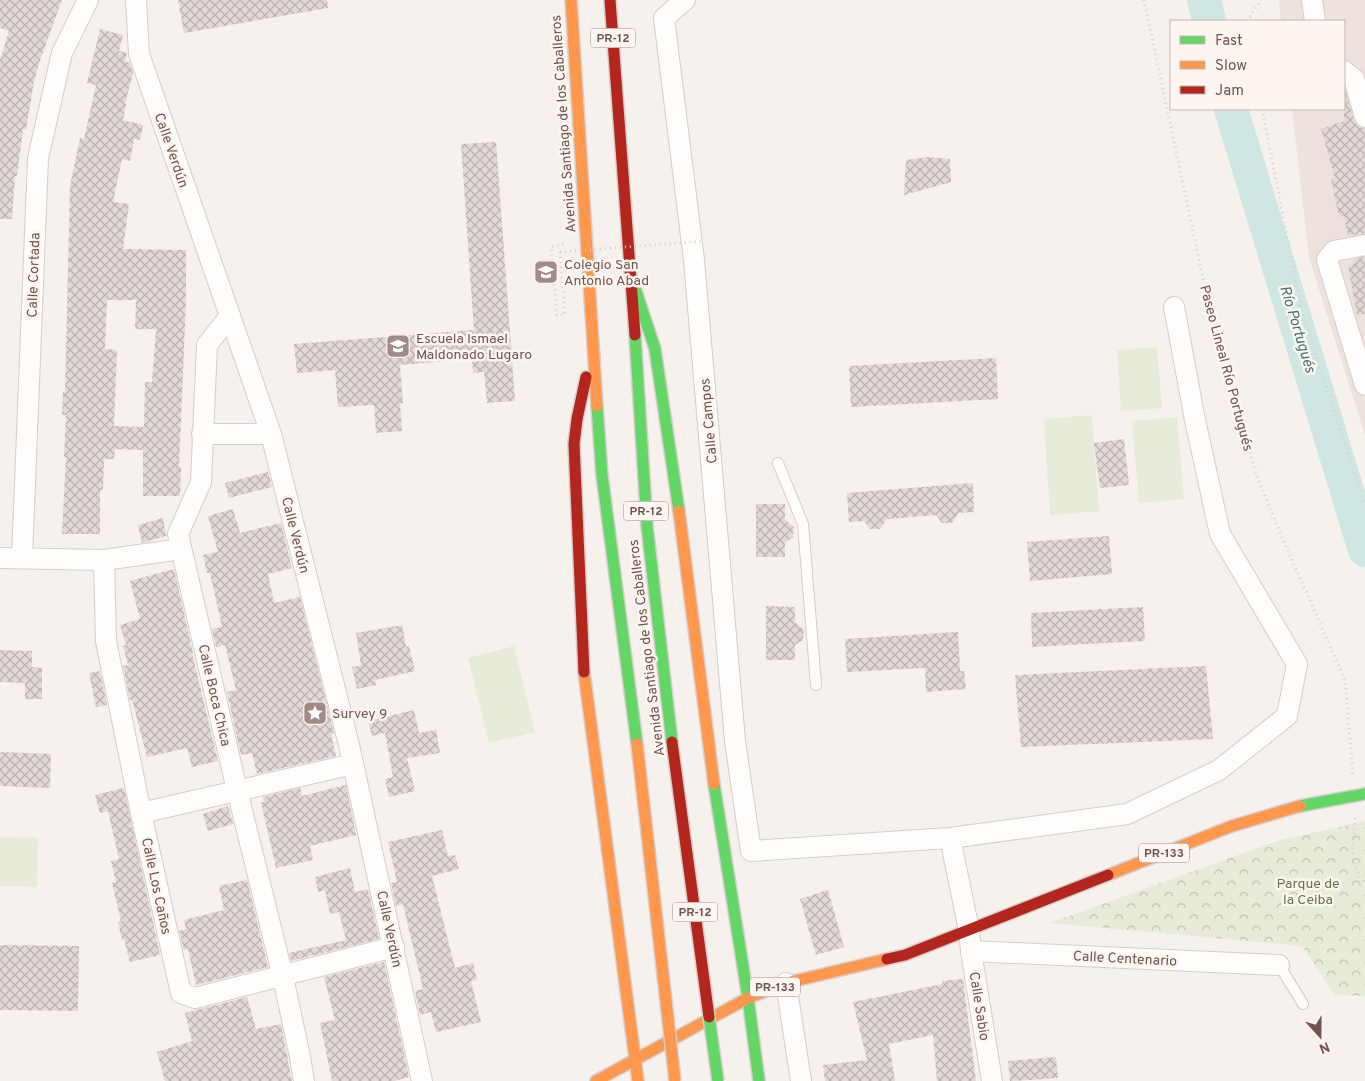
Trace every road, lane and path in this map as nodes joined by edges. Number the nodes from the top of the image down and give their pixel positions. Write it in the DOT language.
graph roads {
  1 [pos="88,0"];
  2 [pos="136,0"];
  3 [pos="562,0"];
  4 [pos="571,0"];
  5 [pos="610,0"];
  6 [pos="685,0"];
  7 [pos="1144,0"];
  8 [pos="1261,0"];
  9 [pos="1312,0"];
  10 [pos="1248,20"];
  11 [pos="1315,20"];
  12 [pos="623,33"];
  13 [pos="574,53"];
  14 [pos="1345,72"];
  15 [pos="616,76"];
  16 [pos="1262,110"];
  17 [pos="1365,117"];
  18 [pos="704,241"];
  19 [pos="1365,244"];
  20 [pos="551,247"];
  21 [pos="632,279"];
  22 [pos="1174,307"];
  23 [pos="230,316"];
  24 [pos="592,346"];
  25 [pos="1365,385"];
  26 [pos="202,434"];
  27 [pos="271,434"];
  28 [pos="778,463"];
  29 [pos="1365,504"];
  30 [pos="181,549"];
  31 [pos="0,558"];
  32 [pos="22,558"];
  33 [pos="104,560"];
  34 [pos="816,685"];
  35 [pos="353,764"];
  36 [pos="237,790"];
  37 [pos="1360,795"];
  38 [pos="141,813"];
  39 [pos="950,838"];
  40 [pos="1365,884"];
  41 [pos="969,930"];
  42 [pos="394,947"];
  43 [pos="971,951"];
  44 [pos="1279,965"];
  45 [pos="283,977"];
  46 [pos="786,983"];
  47 [pos="748,998"];
  48 [pos="1303,1004"];
  49 [pos="635,1060"];
  50 [pos="304,1081"];
  51 [pos="422,1081"];
  52 [pos="596,1081"];
  53 [pos="638,1081"];
  54 [pos="675,1081"];
  55 [pos="718,1081"];
  56 [pos="759,1081"];
  57 [pos="801,1081"];
  58 [pos="992,1081"];
  1 -- 32 [label="street, Calle Cortada"];
  2 -- 23 [label="street, Calle Verdún"];
  3 -- 13 [label="main road"];
  4 -- 13 [label="main road, Avenida Santiago de los Caballeros / PR-12"];
  5 -- 15 [label="main road, Avenida Santiago de los Caballeros / PR-12"];
  6 -- 39 [label="street, Calle Campos"];
  7 -- 37 [label="path, Paseo Lineal Río Portugués"];
  8 -- 10 [label="path"];
  9 -- 11 [label="street"];
  12 -- 15 [label="main road"];
  13 -- 24 [label="main road, Avenida Santiago de los Caballeros / PR-12"];
  14 -- 17 [label="street"];
  15 -- 21 [label="main road, Avenida Santiago de los Caballeros / PR-12"];
  16 -- 29 [label="path"];
  18 -- 20 [label="path, bridge"];
  19 -- 25 [label="street"];
  21 -- 47 [label="main road"];
  21 -- 55 [label="main road, Avenida Santiago de los Caballeros / PR-12, bridge"];
  22 -- 39 [label="street"];
  23 -- 26 [label="street, Calle Boca Chica"];
  23 -- 27 [label="street, Calle Verdún"];
  24 -- 49 [label="main road"];
  24 -- 54 [label="main road, Avenida Santiago de los Caballeros / PR-12, bridge"];
  26 -- 27 [label="street"];
  26 -- 30 [label="street, Calle Boca Chica"];
  27 -- 35 [label="street, Calle Verdún"];
  28 -- 34 [label="lane"];
  30 -- 33 [label="street"];
  30 -- 36 [label="street, Calle Boca Chica"];
  31 -- 32 [label="street"];
  32 -- 33 [label="street"];
  33 -- 38 [label="street, Calle Los Caños"];
  35 -- 36 [label="street"];
  35 -- 42 [label="street, Calle Verdún"];
  36 -- 38 [label="street"];
  36 -- 45 [label="street, Calle Boca Chica"];
  37 -- 40 [label="path, Paseo Lineal Río Portugués"];
  37 -- 41 [label="main road, PR-133"];
  38 -- 45 [label="street, Calle Los Caños"];
  39 -- 41 [label="street, Calle Sabio"];
  41 -- 43 [label="street, Calle Sabio"];
  41 -- 46 [label="main road, PR-133"];
  42 -- 45 [label="street, Calle Los Caños"];
  42 -- 51 [label="street, Calle Verdún"];
  43 -- 44 [label="street, Calle Centenario"];
  43 -- 58 [label="street, Calle Sabio"];
  44 -- 48 [label="lane"];
  45 -- 50 [label="street, Calle Boca Chica"];
  46 -- 47 [label="main road, PR-133"];
  46 -- 57 [label="street"];
  47 -- 49 [label="main road, PR-133"];
  47 -- 56 [label="main road"];
  49 -- 52 [label="main road, PR-133"];
  49 -- 53 [label="main road"];
}
